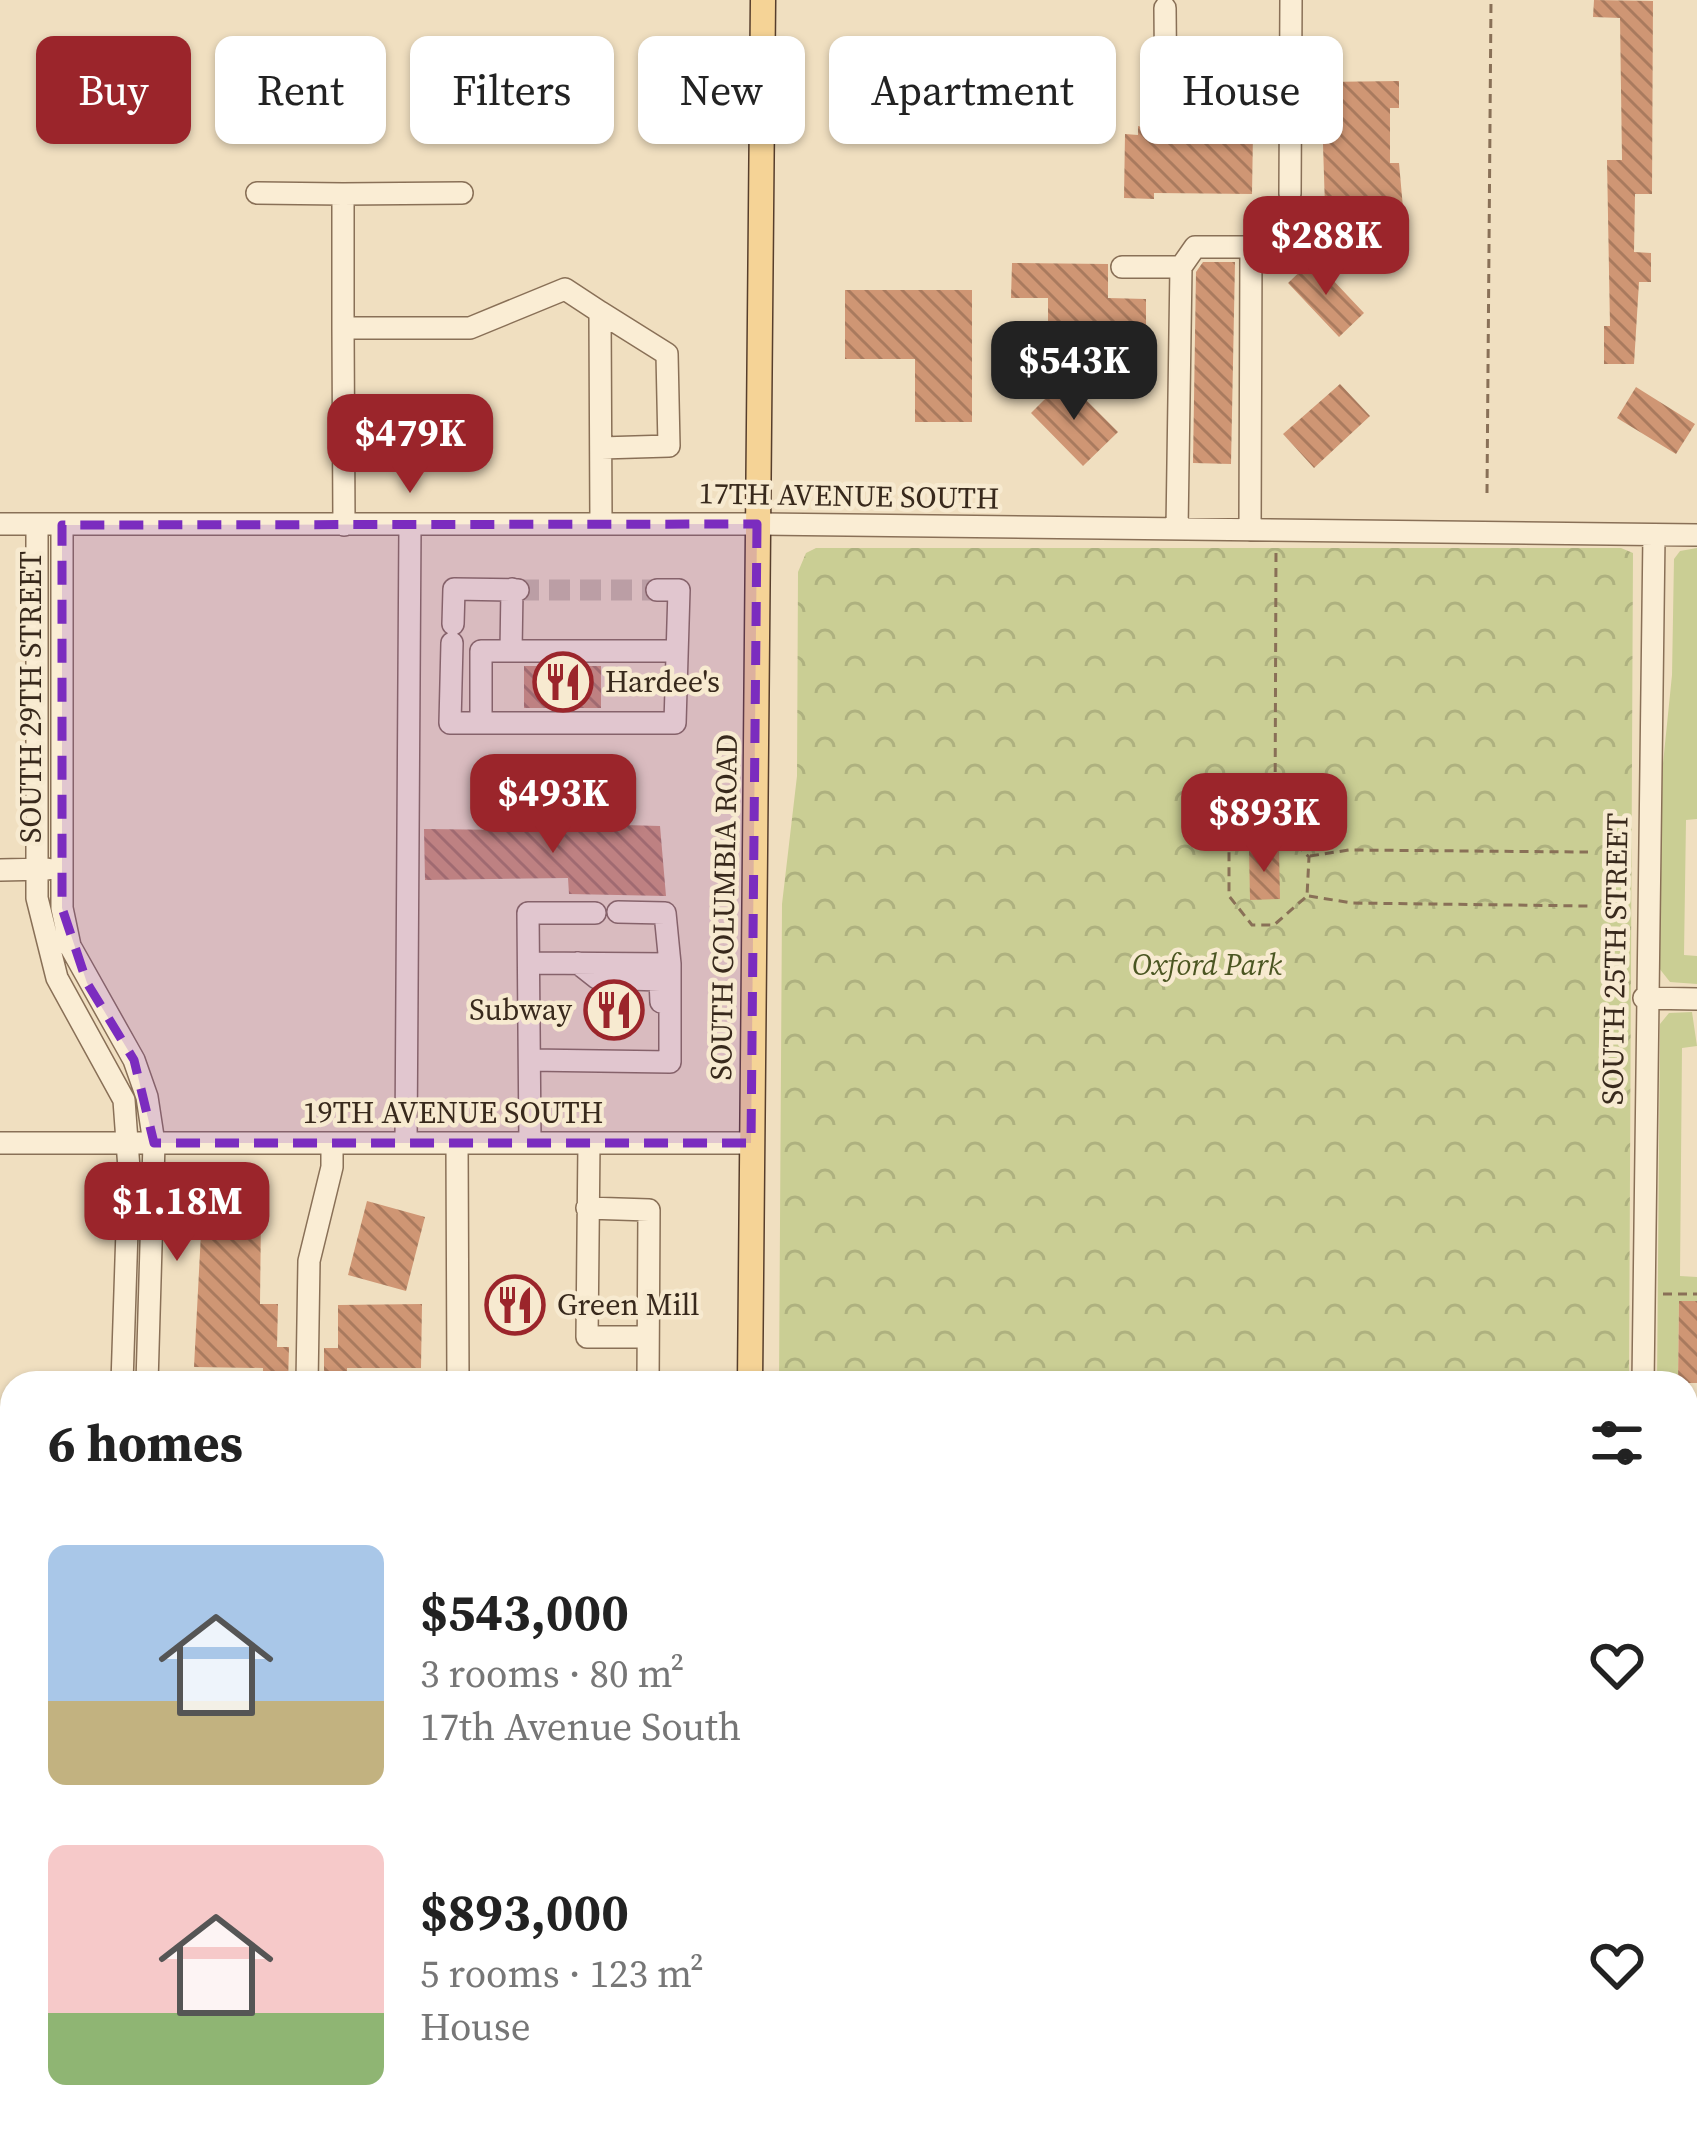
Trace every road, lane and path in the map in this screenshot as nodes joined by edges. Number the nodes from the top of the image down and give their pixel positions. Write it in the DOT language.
graph roads {
  1 [pos="763,0"];
  2 [pos="1291,0"];
  3 [pos="1492,0"];
  4 [pos="1166,8"];
  5 [pos="1166,36"];
  6 [pos="256,193"];
  7 [pos="462,193"];
  8 [pos="343,194"];
  9 [pos="1290,194"];
  10 [pos="1122,267"];
  11 [pos="1181,267"];
  12 [pos="600,312"];
  13 [pos="343,328"];
  14 [pos="601,448"];
  15 [pos="1487,493"];
  16 [pos="0,524"];
  17 [pos="37,524"];
  18 [pos="62,524"];
  19 [pos="344,524"];
  20 [pos="410,524"];
  21 [pos="601,524"];
  22 [pos="758,524"];
  23 [pos="1178,529"];
  24 [pos="1250,530"];
  25 [pos="1276,531"];
  26 [pos="1654,535"];
  27 [pos="1697,535"];
  28 [pos="657,590"];
  29 [pos="512,651"];
  30 [pos="677,651"];
  31 [pos="412,704"];
  32 [pos="450,705"];
  33 [pos="481,723"];
  34 [pos="1275,824"];
  35 [pos="1588,852"];
  36 [pos="1309,857"];
  37 [pos="36,869"];
  38 [pos="60,869"];
  39 [pos="0,870"];
  40 [pos="1307,896"];
  41 [pos="1588,906"];
  42 [pos="529,963"];
  43 [pos="578,963"];
  44 [pos="670,964"];
  45 [pos="1644,998"];
  46 [pos="1697,999"];
  47 [pos="670,1048"];
  48 [pos="530,1060"];
  49 [pos="0,1143"];
  50 [pos="127,1143"];
  51 [pos="154,1143"];
  52 [pos="332,1143"];
  53 [pos="406,1143"];
  54 [pos="458,1143"];
  55 [pos="530,1143"];
  56 [pos="589,1143"];
  57 [pos="752,1143"];
  58 [pos="587,1208"];
  59 [pos="1643,1293"];
  60 [pos="1697,1294"];
  61 [pos="648,1337"];
  62 [pos="122,1371"];
  63 [pos="147,1371"];
  64 [pos="307,1371"];
  65 [pos="458,1371"];
  66 [pos="648,1371"];
  67 [pos="750,1371"];
  68 [pos="1642,1371"];
  1 -- 22 [label="main road, SOUTH COLUMBIA ROAD"];
  2 -- 9 [label="street"];
  3 -- 15 [label="path"];
  4 -- 5 [label="street"];
  6 -- 8 [label="street"];
  7 -- 8 [label="street"];
  8 -- 13 [label="street"];
  10 -- 11 [label="street"];
  11 -- 23 [label="street"];
  11 -- 24 [label="street"];
  12 -- 13 [label="street"];
  12 -- 14 [label="street"];
  12 -- 14 [label="street"];
  13 -- 19 [label="street"];
  14 -- 21 [label="street"];
  16 -- 17 [label="street, 17TH AVENUE SOUTH"];
  17 -- 18 [label="street, 17TH AVENUE SOUTH"];
  17 -- 37 [label="street, SOUTH 29TH STREET"];
  18 -- 19 [label="street, 17TH AVENUE SOUTH"];
  18 -- 38 [label="street, SOUTH 29TH STREET"];
  19 -- 20 [label="street, 17TH AVENUE SOUTH"];
  20 -- 21 [label="street, 17TH AVENUE SOUTH"];
  20 -- 31 [label="street"];
  21 -- 22 [label="street, 17TH AVENUE SOUTH"];
  22 -- 23 [label="street, 17TH AVENUE SOUTH"];
  22 -- 57 [label="main road, SOUTH COLUMBIA ROAD"];
  23 -- 24 [label="street, 17TH AVENUE SOUTH"];
  24 -- 25 [label="street, 17TH AVENUE SOUTH"];
  25 -- 26 [label="street, 17TH AVENUE SOUTH"];
  25 -- 34 [label="path"];
  26 -- 27 [label="street, 17TH AVENUE SOUTH"];
  26 -- 45 [label="street, SOUTH 25TH STREET"];
  28 -- 30 [label="street"];
  29 -- 30 [label="street"];
  29 -- 32 [label="street"];
  29 -- 33 [label="street"];
  30 -- 33 [label="street"];
  31 -- 32 [label="street"];
  31 -- 53 [label="street"];
  32 -- 33 [label="street"];
  34 -- 36 [label="path"];
  34 -- 40 [label="path"];
  35 -- 36 [label="path"];
  36 -- 40 [label="path"];
  37 -- 38 [label="street, SOUTH 29TH STREET"];
  37 -- 39 [label="street"];
  37 -- 50 [label="street, SOUTH 29TH STREET"];
  38 -- 51 [label="street, SOUTH 29TH STREET"];
  40 -- 41 [label="path"];
  42 -- 43 [label="street"];
  42 -- 44 [label="street"];
  42 -- 48 [label="street"];
  43 -- 44 [label="street"];
  43 -- 47 [label="street"];
  44 -- 47 [label="street"];
  45 -- 46 [label="street"];
  45 -- 59 [label="street, SOUTH 25TH STREET"];
  47 -- 48 [label="street"];
  48 -- 55 [label="street"];
  49 -- 50 [label="street"];
  50 -- 51 [label="street"];
  50 -- 62 [label="street, SOUTH 29TH STREET"];
  51 -- 52 [label="street, 19TH AVENUE SOUTH"];
  51 -- 63 [label="street, SOUTH 29TH STREET"];
  52 -- 53 [label="street, 19TH AVENUE SOUTH"];
  52 -- 64 [label="street"];
  53 -- 54 [label="street, 19TH AVENUE SOUTH"];
  54 -- 55 [label="street, 19TH AVENUE SOUTH"];
  54 -- 65 [label="street"];
  55 -- 56 [label="street, 19TH AVENUE SOUTH"];
  56 -- 57 [label="street, 19TH AVENUE SOUTH"];
  56 -- 58 [label="street"];
  57 -- 67 [label="main road, SOUTH COLUMBIA ROAD"];
  58 -- 61 [label="street"];
  58 -- 61 [label="street"];
  59 -- 60 [label="path"];
  59 -- 68 [label="street, SOUTH 25TH STREET"];
  61 -- 66 [label="street"];
}
